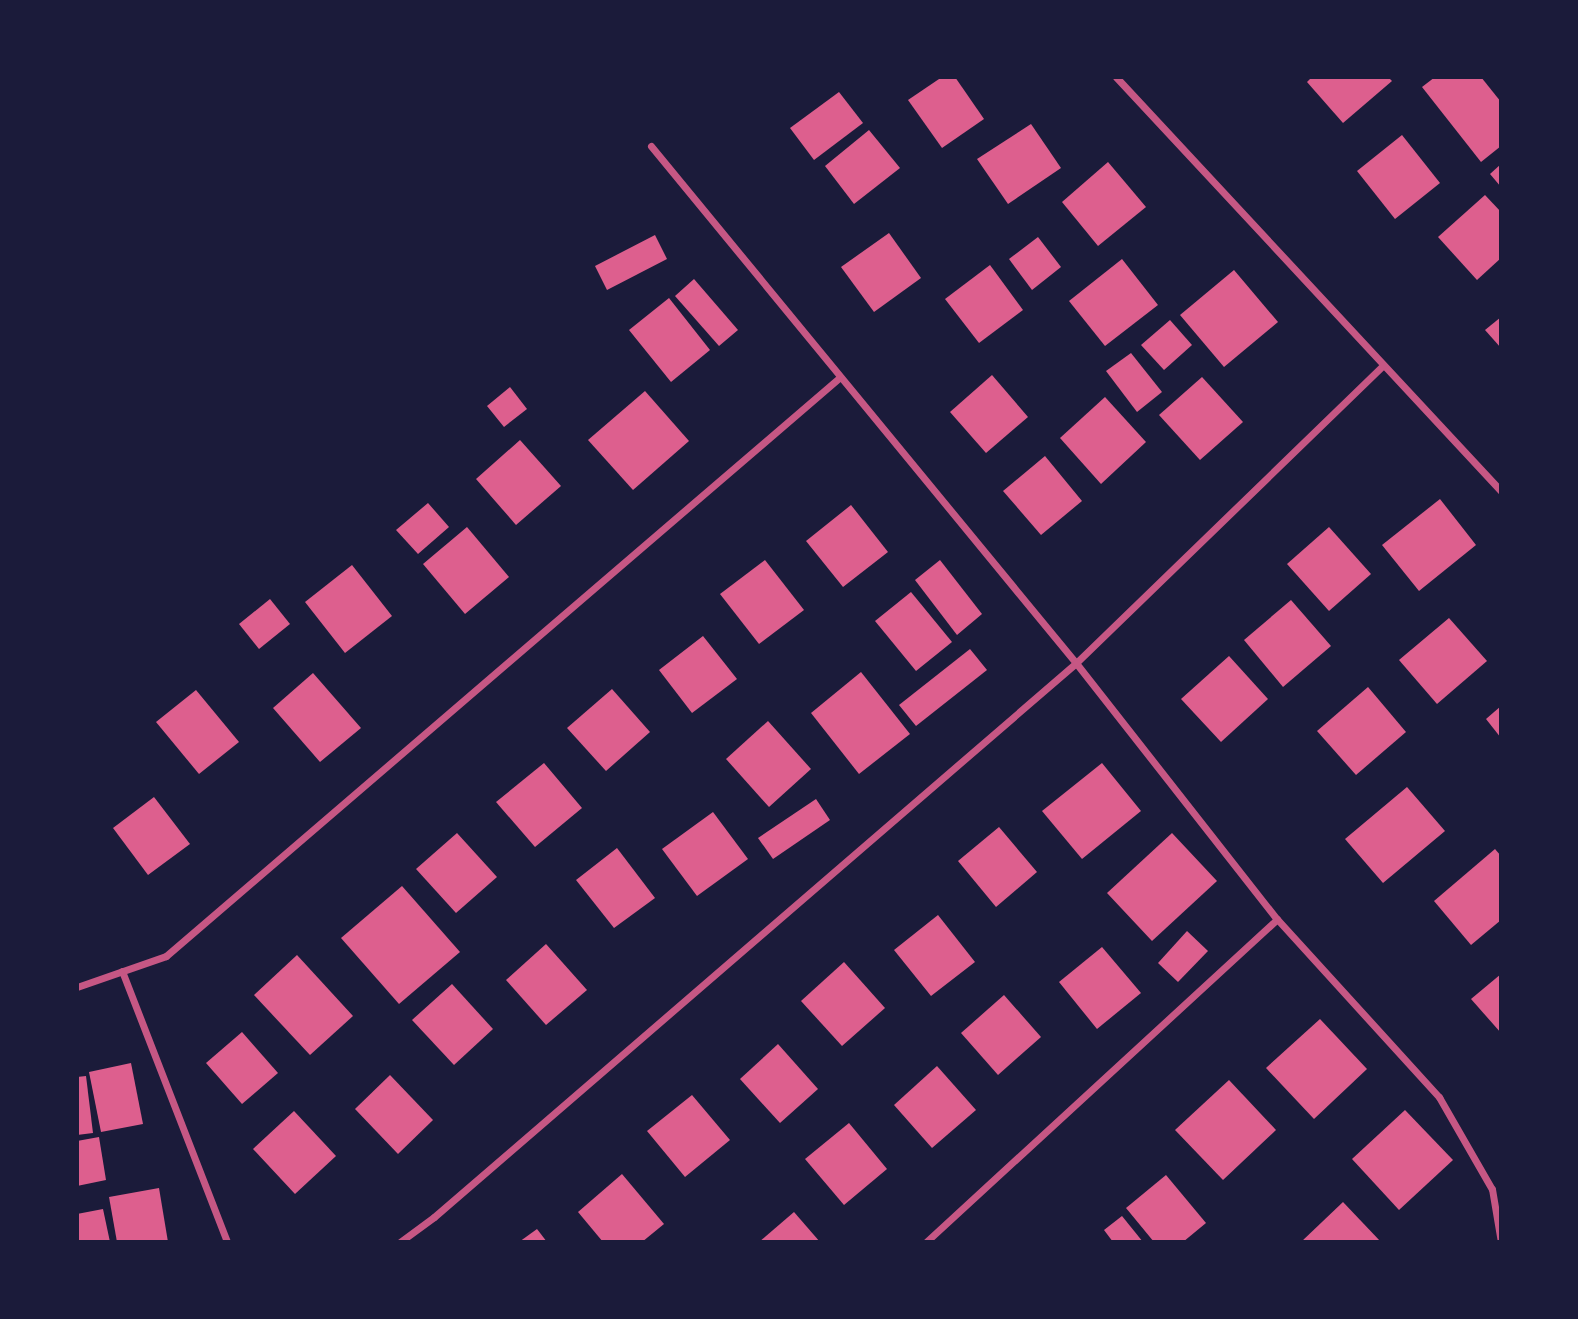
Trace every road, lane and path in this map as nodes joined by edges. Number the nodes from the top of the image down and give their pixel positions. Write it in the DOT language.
graph roads {
  1 [pos="1116,77"];
  2 [pos="651,146"];
  3 [pos="1383,366"];
  4 [pos="839,378"];
  5 [pos="1501,491"];
  6 [pos="1076,663"];
  7 [pos="1277,919"];
  8 [pos="122,971"];
  9 [pos="77,987"];
  10 [pos="227,1242"];
  11 [pos="400,1242"];
  12 [pos="926,1242"];
  13 [pos="1501,1242"];
  1 -- 3 [label="street"];
  2 -- 4 [label="street"];
  3 -- 5 [label="street"];
  3 -- 6 [label="street"];
  4 -- 6 [label="street"];
  4 -- 8 [label="street"];
  6 -- 7 [label="street"];
  6 -- 11 [label="street"];
  7 -- 12 [label="street"];
  7 -- 13 [label="street"];
  8 -- 9 [label="street"];
  8 -- 10 [label="street"];
}
